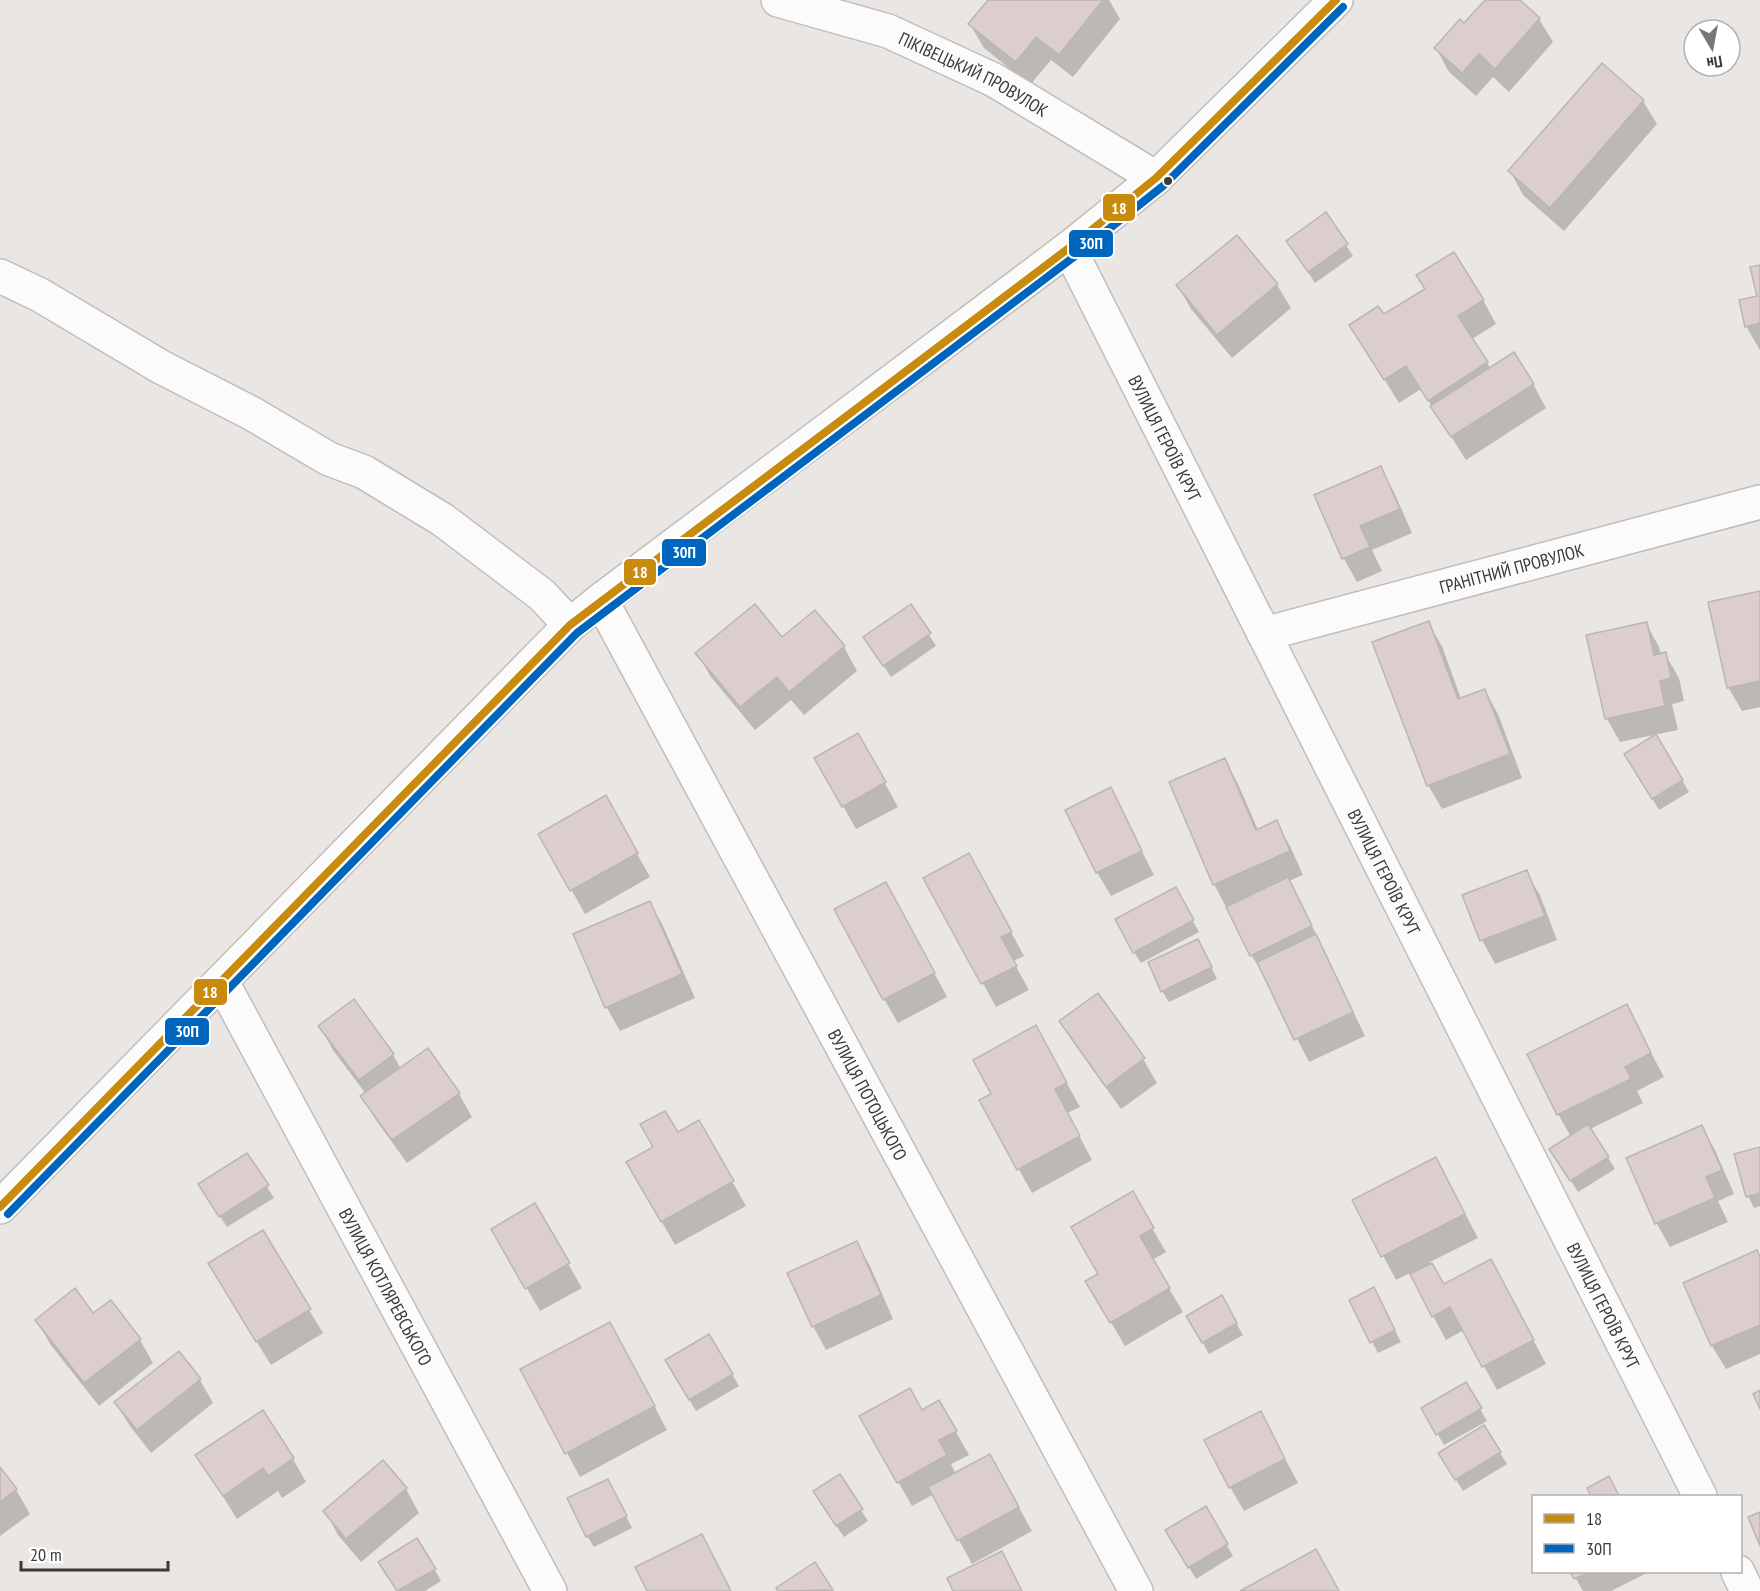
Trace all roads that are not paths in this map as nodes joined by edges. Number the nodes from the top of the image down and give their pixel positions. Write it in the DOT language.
graph roads {
  1 [pos="778,0"];
  2 [pos="1336,0"];
  3 [pos="1155,178"];
  4 [pos="1069,248"];
  5 [pos="0,276"];
  6 [pos="1760,502"];
  7 [pos="601,600"];
  8 [pos="570,625"];
  9 [pos="1264,634"];
  10 [pos="222,982"];
  11 [pos="0,1207"];
  12 [pos="1699,1495"];
  13 [pos="1738,1573"];
  14 [pos="550,1591"];
  15 [pos="1136,1591"];
  16 [pos="1747,1591"];
  1 -- 3 [label="street, ПІКІВЕЦЬКИЙ ПРОВУЛОК"];
  2 -- 3 [label="street"];
  3 -- 4 [label="street"];
  4 -- 7 [label="street"];
  4 -- 9 [label="street, ВУЛИЦЯ ГЕРОЇВ КРУТ"];
  5 -- 8 [label="street"];
  6 -- 9 [label="street, ГРАНІТНИЙ ПРОВУЛОК"];
  7 -- 8 [label="street"];
  7 -- 15 [label="street, ВУЛИЦЯ ПОТОЦЬКОГО"];
  8 -- 10 [label="street"];
  9 -- 12 [label="street, ВУЛИЦЯ ГЕРОЇВ КРУТ"];
  10 -- 11 [label="street"];
  10 -- 14 [label="street, ВУЛИЦЯ КОТЛЯРЕВСЬКОГО"];
  13 -- 16 [label="street"];
}
